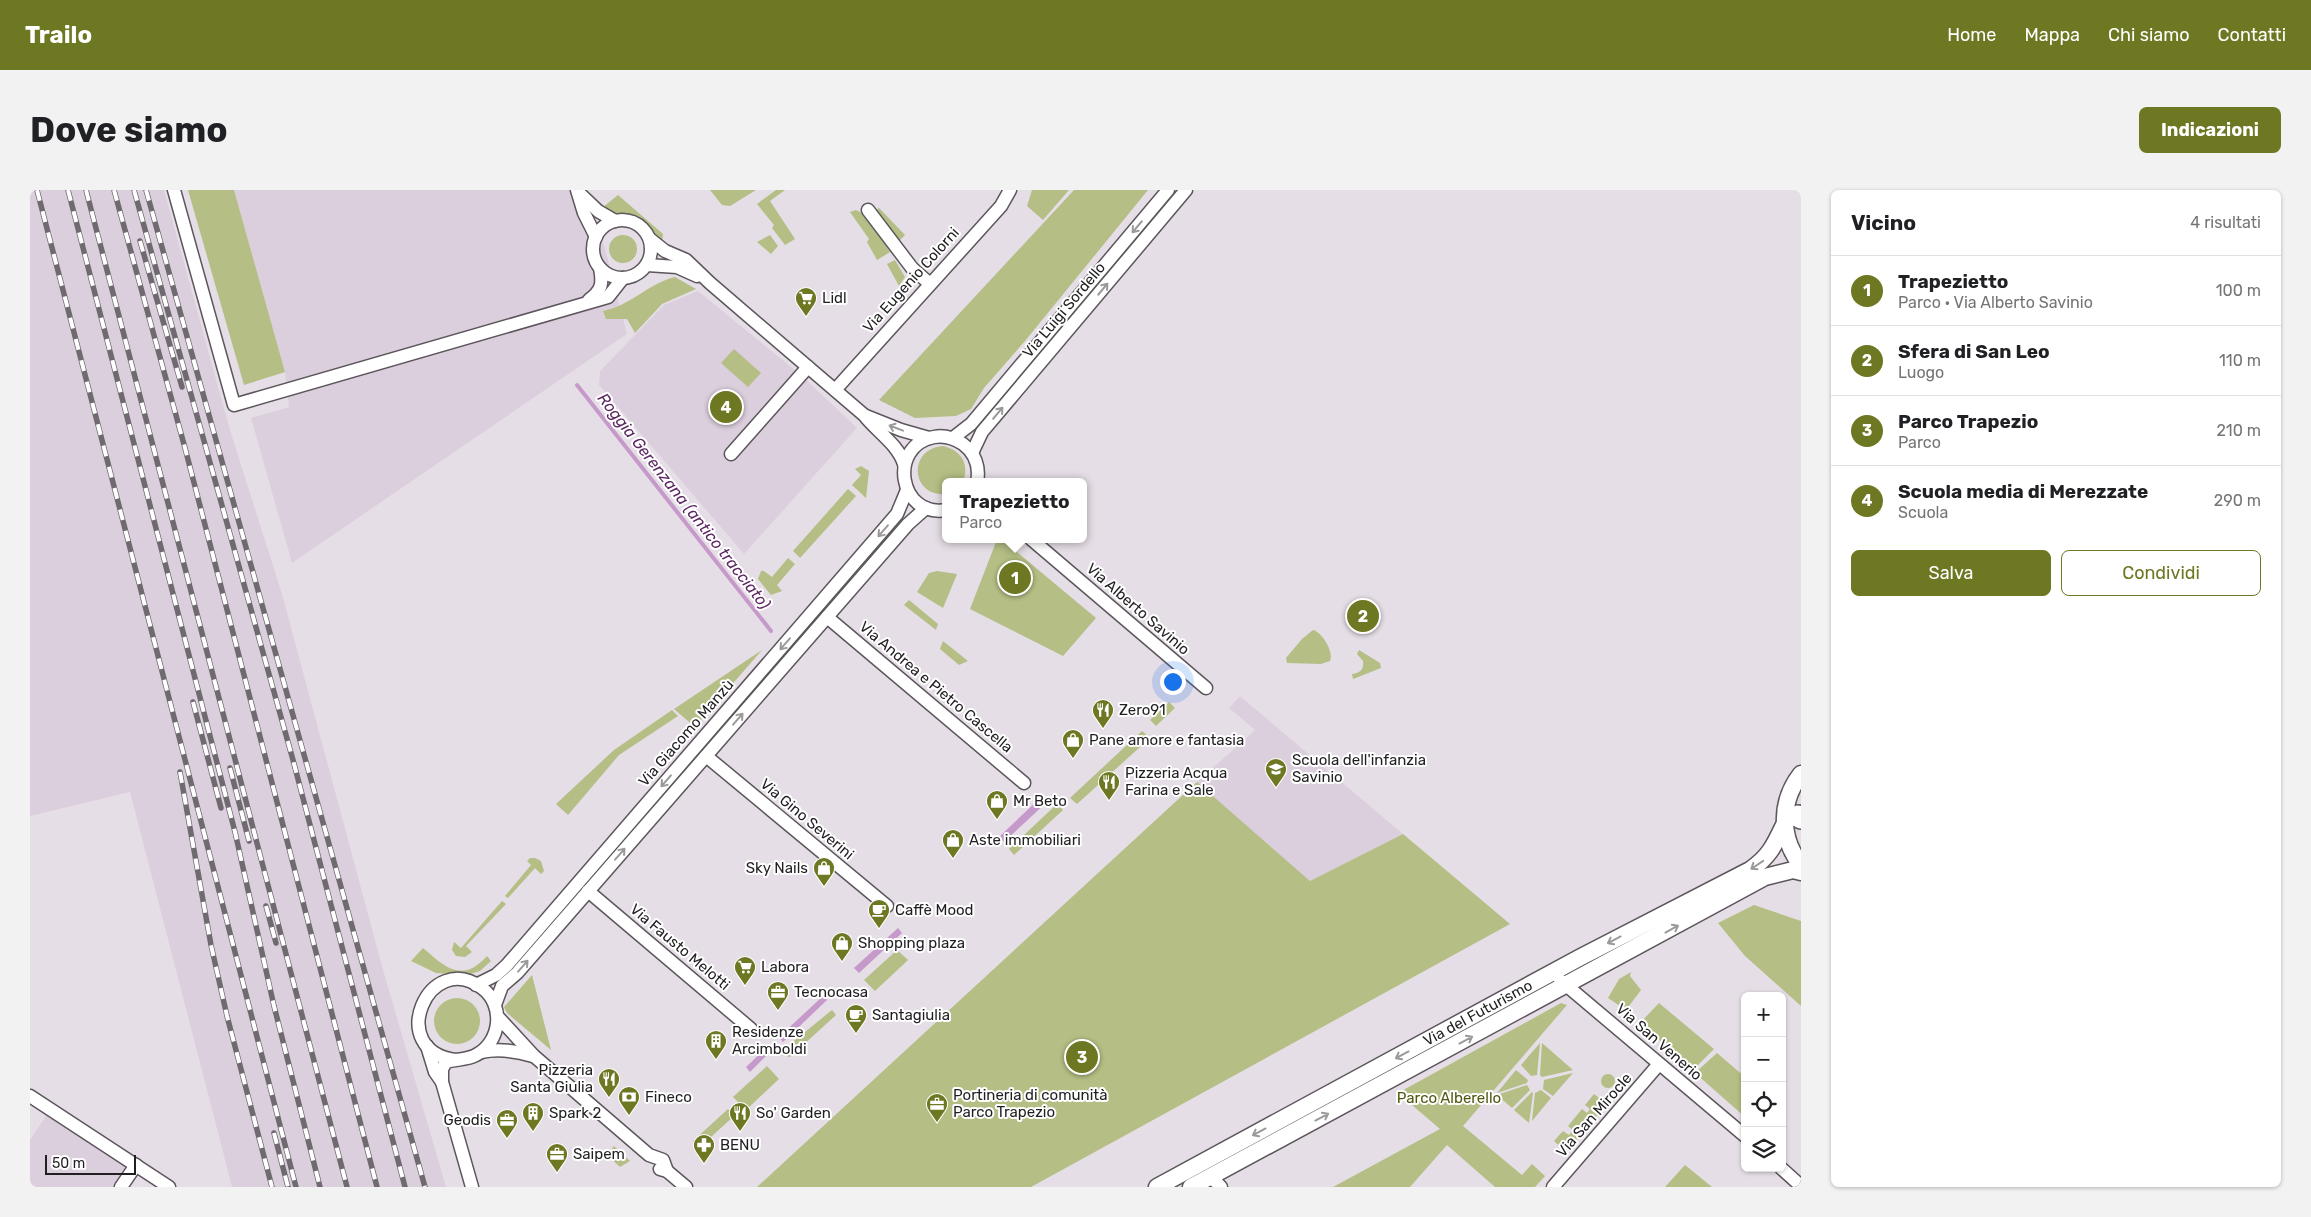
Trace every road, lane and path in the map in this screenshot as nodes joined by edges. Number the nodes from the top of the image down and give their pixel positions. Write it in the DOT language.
graph roads {
  1 [pos="174,190"];
  2 [pos="1010,190"];
  3 [pos="1168,190"];
  4 [pos="1186,190"];
  5 [pos="577,191"];
  6 [pos="868,210"];
  7 [pos="615,221"];
  8 [pos="596,237"];
  9 [pos="650,239"];
  10 [pos="647,265"];
  11 [pos="600,268"];
  12 [pos="623,278"];
  13 [pos="710,283"];
  14 [pos="930,284"];
  15 [pos="587,302"];
  16 [pos="808,368"];
  17 [pos="835,390"];
  18 [pos="864,415"];
  19 [pos="929,438"];
  20 [pos="952,438"];
  21 [pos="972,453"];
  22 [pos="731,454"];
  23 [pos="904,464"];
  24 [pos="977,478"];
  25 [pos="906,490"];
  26 [pos="926,508"];
  27 [pos="942,510"];
  28 [pos="1028,543"];
  29 [pos="1036,543"];
  30 [pos="1049,554"];
  31 [pos="827,617"];
  32 [pos="1206,688"];
  33 [pos="706,756"];
  34 [pos="1801,775"];
  35 [pos="1024,783"];
  36 [pos="1792,820"];
  37 [pos="1801,865"];
  38 [pos="1801,872"];
  39 [pos="588,891"];
  40 [pos="887,906"];
  41 [pos="1553,973"];
  42 [pos="476,985"];
  43 [pos="1567,986"];
  44 [pos="496,1011"];
  45 [pos="751,1029"];
  46 [pos="427,1046"];
  47 [pos="482,1052"];
  48 [pos="534,1056"];
  49 [pos="456,1060"];
  50 [pos="1659,1064"];
  51 [pos="442,1082"];
  52 [pos="30,1096"];
  53 [pos="1741,1133"];
  54 [pos="136,1165"];
  55 [pos="1785,1172"];
  56 [pos="1216,1182"];
  57 [pos="1798,1185"];
  58 [pos="122,1187"];
  59 [pos="169,1187"];
  60 [pos="472,1187"];
  61 [pos="686,1187"];
  62 [pos="1157,1187"];
  63 [pos="1191,1187"];
  64 [pos="1553,1187"];
  1 -- 15 [label="street"];
  2 -- 14 [label="street, Via Eugenio Colorni"];
  3 -- 20 [label="street, Via Luigi Sordello, one-way"];
  21 -- 4 [label="street, Via Luigi Sordello, one-way"];
  5 -- 7 [label="street"];
  5 -- 8 [label="street"];
  6 -- 14 [label="street"];
  7 -- 8 [label="street"];
  7 -- 9 [label="street"];
  8 -- 11 [label="street"];
  9 -- 10 [label="street"];
  9 -- 13 [label="street"];
  10 -- 12 [label="street"];
  10 -- 13 [label="street"];
  11 -- 12 [label="street"];
  11 -- 15 [label="street"];
  12 -- 15 [label="street"];
  13 -- 16 [label="street"];
  14 -- 17 [label="street, Via Eugenio Colorni"];
  16 -- 17 [label="street"];
  16 -- 22 [label="street"];
  17 -- 18 [label="street"];
  19 -- 18 [label="street, one-way"];
  18 -- 23 [label="street"];
  19 -- 20 [label="street"];
  19 -- 23 [label="street"];
  20 -- 21 [label="street"];
  21 -- 24 [label="street"];
  23 -- 25 [label="street"];
  25 -- 26 [label="street"];
  25 -- 42 [label="street, Via Giacomo Manzù, one-way"];
  26 -- 27 [label="street"];
  26 -- 31 [label="street, Via Giacomo Manzù"];
  28 -- 30 [label="street, Via Alberto Savinio"];
  29 -- 30 [label="street, Via Alberto Savinio"];
  30 -- 32 [label="street, Via Alberto Savinio"];
  33 -- 31 [label="street, Via Giacomo Manzù, one-way"];
  31 -- 35 [label="street, Via Andrea e Pietro Cascella"];
  39 -- 33 [label="street, Via Giacomo Manzù, one-way"];
  33 -- 40 [label="street, Via Gino Severini"];
  34 -- 36 [label="street"];
  36 -- 37 [label="street"];
  36 -- 41 [label="street, Via del Futurismo, one-way"];
  43 -- 38 [label="street, Via del Futurismo, one-way"];
  44 -- 39 [label="street, Via Giacomo Manzù, one-way"];
  39 -- 45 [label="street, Via Fausto Melotti"];
  41 -- 43 [label="street, Via San Venerio"];
  41 -- 62 [label="street, Via del Futurismo, one-way"];
  42 -- 44 [label="street"];
  42 -- 46 [label="street"];
  43 -- 50 [label="street, Via San Venerio"];
  56 -- 43 [label="street, Via del Futurismo, one-way"];
  44 -- 47 [label="street"];
  44 -- 48 [label="street"];
  46 -- 49 [label="street"];
  46 -- 51 [label="street"];
  47 -- 48 [label="street"];
  47 -- 49 [label="street"];
  48 -- 61 [label="street"];
  49 -- 51 [label="street"];
  50 -- 53 [label="street, Via San Venerio"];
  50 -- 64 [label="street, Via San Mirocle"];
  51 -- 60 [label="street"];
  52 -- 54 [label="street"];
  54 -- 58 [label="street"];
  54 -- 59 [label="street"];
  55 -- 57 [label="street"];
  56 -- 63 [label="street, Via del Futurismo"];
}
